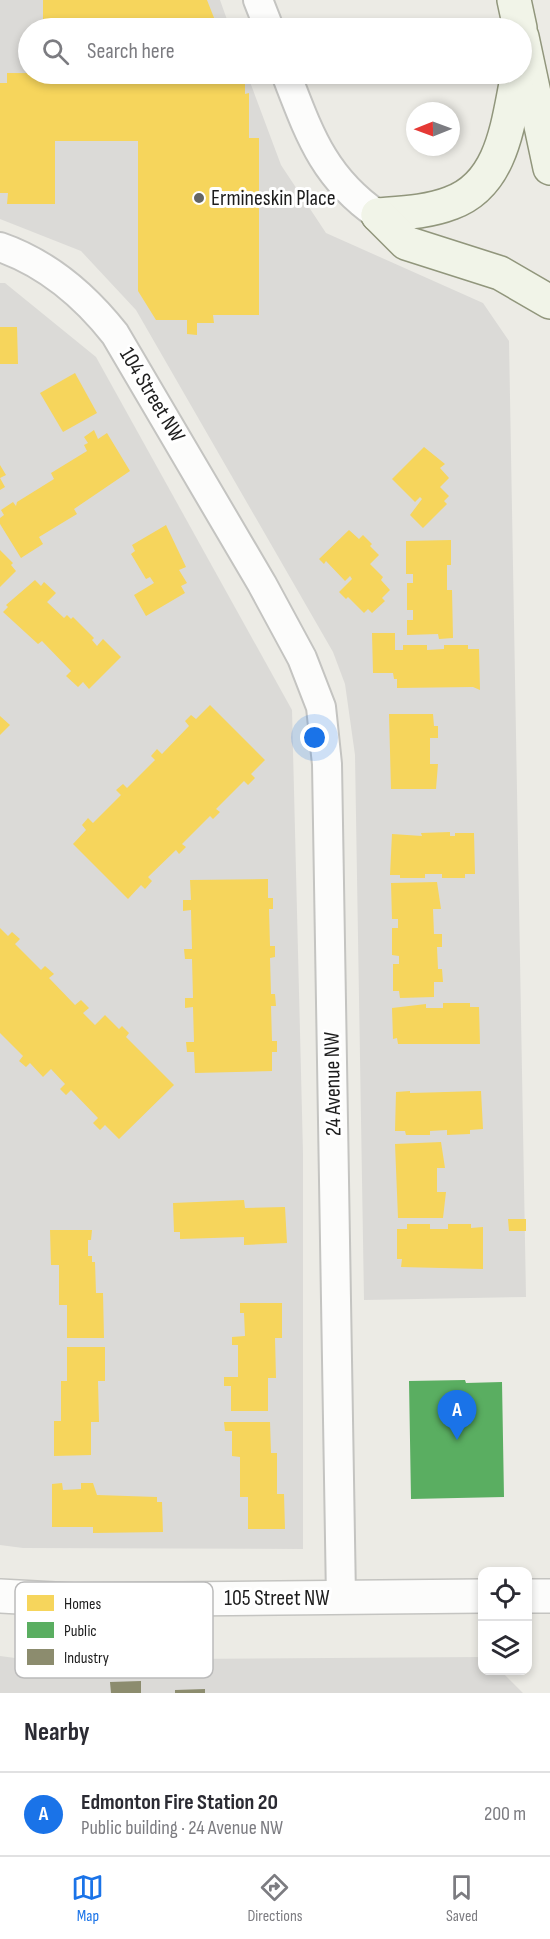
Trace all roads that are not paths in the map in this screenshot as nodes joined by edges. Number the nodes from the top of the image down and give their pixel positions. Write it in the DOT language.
graph roads {
  1 [pos="258,0"];
  2 [pos="514,0"];
  3 [pos="264,18"];
  4 [pos="517,18"];
  5 [pos="290,84"];
  6 [pos="514,84"];
  7 [pos="530,84"];
  8 [pos="550,168"];
  9 [pos="378,215"];
  10 [pos="0,247"];
  11 [pos="550,302"];
  12 [pos="262,584"];
  13 [pos="0,1596"];
  14 [pos="478,1596"];
  15 [pos="532,1596"];
  16 [pos="550,1596"];
  17 [pos="15,1597"];
  18 [pos="341,1598"];
  19 [pos="213,1599"];
  1 -- 3 [label="street"];
  2 -- 4 [label="main road"];
  5 -- 9 [label="street"];
  6 -- 9 [label="main road"];
  7 -- 8 [label="main road"];
  9 -- 11 [label="main road"];
  10 -- 12 [label="street, 104 Street NW"];
  12 -- 18 [label="street, 24 Avenue NW"];
  13 -- 17 [label="street, 105 Street NW"];
  14 -- 18 [label="street, 105 Street NW"];
  15 -- 16 [label="street"];
  18 -- 19 [label="street, 105 Street NW"];
}
